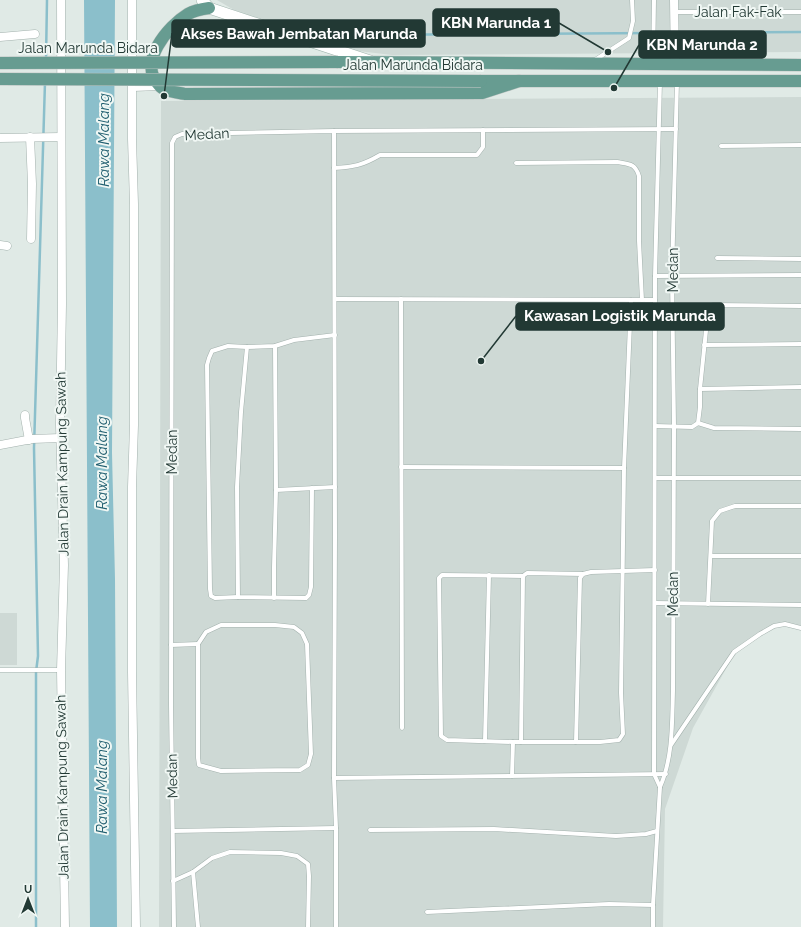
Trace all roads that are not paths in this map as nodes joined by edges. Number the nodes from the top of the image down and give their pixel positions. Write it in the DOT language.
graph roads {
  1 [pos="61,0"];
  2 [pos="132,0"];
  3 [pos="632,0"];
  4 [pos="654,0"];
  5 [pos="674,0"];
  6 [pos="206,4"];
  7 [pos="675,12"];
  8 [pos="801,12"];
  9 [pos="35,34"];
  10 [pos="0,37"];
  11 [pos="133,60"];
  12 [pos="152,60"];
  13 [pos="376,62"];
  14 [pos="0,63"];
  15 [pos="589,64"];
  16 [pos="652,64"];
  17 [pos="675,64"];
  18 [pos="801,65"];
  19 [pos="0,79"];
  20 [pos="519,81"];
  21 [pos="660,81"];
  22 [pos="801,81"];
  23 [pos="159,86"];
  24 [pos="133,87"];
  25 [pos="677,87"];
  26 [pos="676,129"];
  27 [pos="483,130"];
  28 [pos="658,130"];
  29 [pos="334,131"];
  30 [pos="33,137"];
  31 [pos="61,137"];
  32 [pos="0,138"];
  33 [pos="801,145"];
  34 [pos="721,146"];
  35 [pos="516,163"];
  36 [pos="334,168"];
  37 [pos="31,239"];
  38 [pos="717,258"];
  39 [pos="801,259"];
  40 [pos="672,275"];
  41 [pos="801,275"];
  42 [pos="655,276"];
  43 [pos="334,299"];
  44 [pos="401,299"];
  45 [pos="631,300"];
  46 [pos="642,300"];
  47 [pos="655,300"];
  48 [pos="801,306"];
  49 [pos="334,335"];
  50 [pos="801,344"];
  51 [pos="704,345"];
  52 [pos="275,346"];
  53 [pos="247,347"];
  54 [pos="801,387"];
  55 [pos="700,389"];
  56 [pos="25,415"];
  57 [pos="698,423"];
  58 [pos="655,426"];
  59 [pos="674,426"];
  60 [pos="801,429"];
  61 [pos="60,438"];
  62 [pos="30,440"];
  63 [pos="0,445"];
  64 [pos="402,467"];
  65 [pos="624,468"];
  66 [pos="655,478"];
  67 [pos="673,478"];
  68 [pos="801,478"];
  69 [pos="335,487"];
  70 [pos="312,488"];
  71 [pos="276,490"];
  72 [pos="801,506"];
  73 [pos="711,556"];
  74 [pos="801,556"];
  75 [pos="622,570"];
  76 [pos="655,570"];
  77 [pos="583,574"];
  78 [pos="489,575"];
  79 [pos="522,576"];
  80 [pos="238,597"];
  81 [pos="274,598"];
  82 [pos="655,602"];
  83 [pos="673,603"];
  84 [pos="708,604"];
  85 [pos="801,605"];
  86 [pos="801,628"];
  87 [pos="198,644"];
  88 [pos="171,645"];
  89 [pos="0,670"];
  90 [pos="61,670"];
  91 [pos="402,728"];
  92 [pos="485,741"];
  93 [pos="513,742"];
  94 [pos="521,742"];
  95 [pos="576,742"];
  96 [pos="670,747"];
  97 [pos="654,774"];
  98 [pos="666,774"];
  99 [pos="512,776"];
  100 [pos="334,778"];
  101 [pos="660,787"];
  102 [pos="336,828"];
  103 [pos="370,830"];
  104 [pos="173,831"];
  105 [pos="657,831"];
  106 [pos="193,872"];
  107 [pos="173,881"];
  108 [pos="652,905"];
  109 [pos="427,912"];
  110 [pos="64,927"];
  111 [pos="136,927"];
  112 [pos="174,927"];
  113 [pos="198,927"];
  114 [pos="308,927"];
  115 [pos="336,927"];
  116 [pos="653,927"];
  1 -- 31 [label="street, Jalan Drain Kampung Sawah"];
  2 -- 11 [label="street"];
  3 -- 15 [label="lane"];
  4 -- 16 [label="lane"];
  5 -- 7 [label="street"];
  6 -- 12 [label="main road"];
  6 -- 13 [label="street"];
  7 -- 8 [label="lane, Jalan Fak-Fak"];
  7 -- 17 [label="street"];
  9 -- 10 [label="street"];
  11 -- 12 [label="street"];
  11 -- 24 [label="street"];
  12 -- 23 [label="main road"];
  13 -- 14 [label="main road, Jalan Marunda Bidara, bridge"];
  13 -- 15 [label="main road, Jalan Marunda Bidara"];
  15 -- 16 [label="main road, Jalan Marunda Bidara"];
  16 -- 17 [label="main road, Jalan Marunda Bidara"];
  17 -- 18 [label="main road, Jalan Marunda Bidara"];
  19 -- 20 [label="main road, Jalan Marunda Bidara, bridge"];
  20 -- 21 [label="main road, Jalan Marunda Bidara"];
  20 -- 23 [label="main road"];
  21 -- 25 [label="main road, Jalan Marunda Bidara"];
  21 -- 28 [label="lane"];
  22 -- 25 [label="main road, Jalan Marunda Bidara"];
  23 -- 24 [label="street"];
  24 -- 111 [label="street"];
  25 -- 26 [label="lane, Medan"];
  26 -- 28 [label="lane, Medan"];
  26 -- 40 [label="lane, Medan"];
  27 -- 28 [label="lane, Medan"];
  27 -- 29 [label="lane, Medan"];
  27 -- 36 [label="lane"];
  28 -- 42 [label="lane"];
  29 -- 36 [label="lane"];
  29 -- 88 [label="lane, Medan"];
  30 -- 31 [label="street"];
  30 -- 32 [label="street"];
  30 -- 37 [label="street"];
  31 -- 61 [label="street, Jalan Drain Kampung Sawah"];
  33 -- 34 [label="lane"];
  35 -- 46 [label="lane"];
  36 -- 43 [label="lane"];
  38 -- 39 [label="lane"];
  40 -- 41 [label="lane"];
  40 -- 42 [label="lane"];
  40 -- 59 [label="lane, Medan"];
  42 -- 47 [label="lane"];
  43 -- 44 [label="lane"];
  43 -- 49 [label="lane"];
  44 -- 45 [label="lane"];
  44 -- 64 [label="lane"];
  45 -- 46 [label="lane"];
  45 -- 65 [label="lane"];
  46 -- 47 [label="lane"];
  47 -- 58 [label="lane"];
  48 -- 51 [label="lane"];
  49 -- 52 [label="lane"];
  49 -- 69 [label="lane"];
  50 -- 51 [label="lane"];
  51 -- 55 [label="lane"];
  52 -- 53 [label="lane"];
  52 -- 71 [label="lane"];
  53 -- 80 [label="lane"];
  53 -- 80 [label="lane"];
  54 -- 55 [label="lane"];
  55 -- 57 [label="lane"];
  56 -- 62 [label="street"];
  57 -- 59 [label="lane"];
  57 -- 60 [label="lane"];
  58 -- 59 [label="lane"];
  58 -- 66 [label="lane"];
  59 -- 67 [label="lane, Medan"];
  61 -- 62 [label="street"];
  61 -- 90 [label="street, Jalan Drain Kampung Sawah"];
  62 -- 63 [label="street"];
  64 -- 65 [label="lane"];
  64 -- 91 [label="lane"];
  65 -- 75 [label="lane"];
  66 -- 67 [label="lane"];
  66 -- 76 [label="lane"];
  67 -- 68 [label="lane"];
  67 -- 83 [label="lane, Medan"];
  69 -- 70 [label="lane"];
  69 -- 100 [label="lane"];
  70 -- 71 [label="lane"];
  70 -- 81 [label="lane"];
  71 -- 81 [label="lane"];
  72 -- 73 [label="lane"];
  73 -- 74 [label="lane"];
  73 -- 84 [label="lane"];
  75 -- 76 [label="lane"];
  75 -- 77 [label="lane"];
  75 -- 95 [label="lane"];
  76 -- 82 [label="lane"];
  77 -- 79 [label="lane"];
  77 -- 95 [label="lane"];
  78 -- 79 [label="lane"];
  78 -- 92 [label="lane"];
  78 -- 92 [label="lane"];
  79 -- 94 [label="lane"];
  80 -- 81 [label="lane"];
  82 -- 83 [label="lane"];
  82 -- 97 [label="lane"];
  83 -- 84 [label="lane"];
  83 -- 96 [label="lane, Medan"];
  84 -- 85 [label="lane"];
  86 -- 96 [label="lane"];
  87 -- 87 [label="lane"];
  87 -- 88 [label="lane"];
  88 -- 104 [label="lane, Medan"];
  89 -- 90 [label="lane"];
  90 -- 110 [label="street, Jalan Drain Kampung Sawah"];
  92 -- 93 [label="lane"];
  93 -- 94 [label="lane"];
  93 -- 99 [label="lane"];
  94 -- 95 [label="lane"];
  96 -- 98 [label="lane, Medan"];
  97 -- 98 [label="lane"];
  97 -- 99 [label="lane"];
  97 -- 101 [label="lane"];
  98 -- 101 [label="lane, Medan"];
  99 -- 100 [label="lane"];
  100 -- 102 [label="lane"];
  101 -- 105 [label="lane"];
  102 -- 104 [label="lane"];
  102 -- 115 [label="lane"];
  103 -- 105 [label="lane"];
  104 -- 107 [label="lane, Medan"];
  105 -- 108 [label="lane"];
  106 -- 107 [label="lane"];
  106 -- 113 [label="lane"];
  106 -- 114 [label="lane"];
  107 -- 112 [label="lane, Medan"];
  108 -- 109 [label="lane"];
  108 -- 116 [label="lane"];
}
